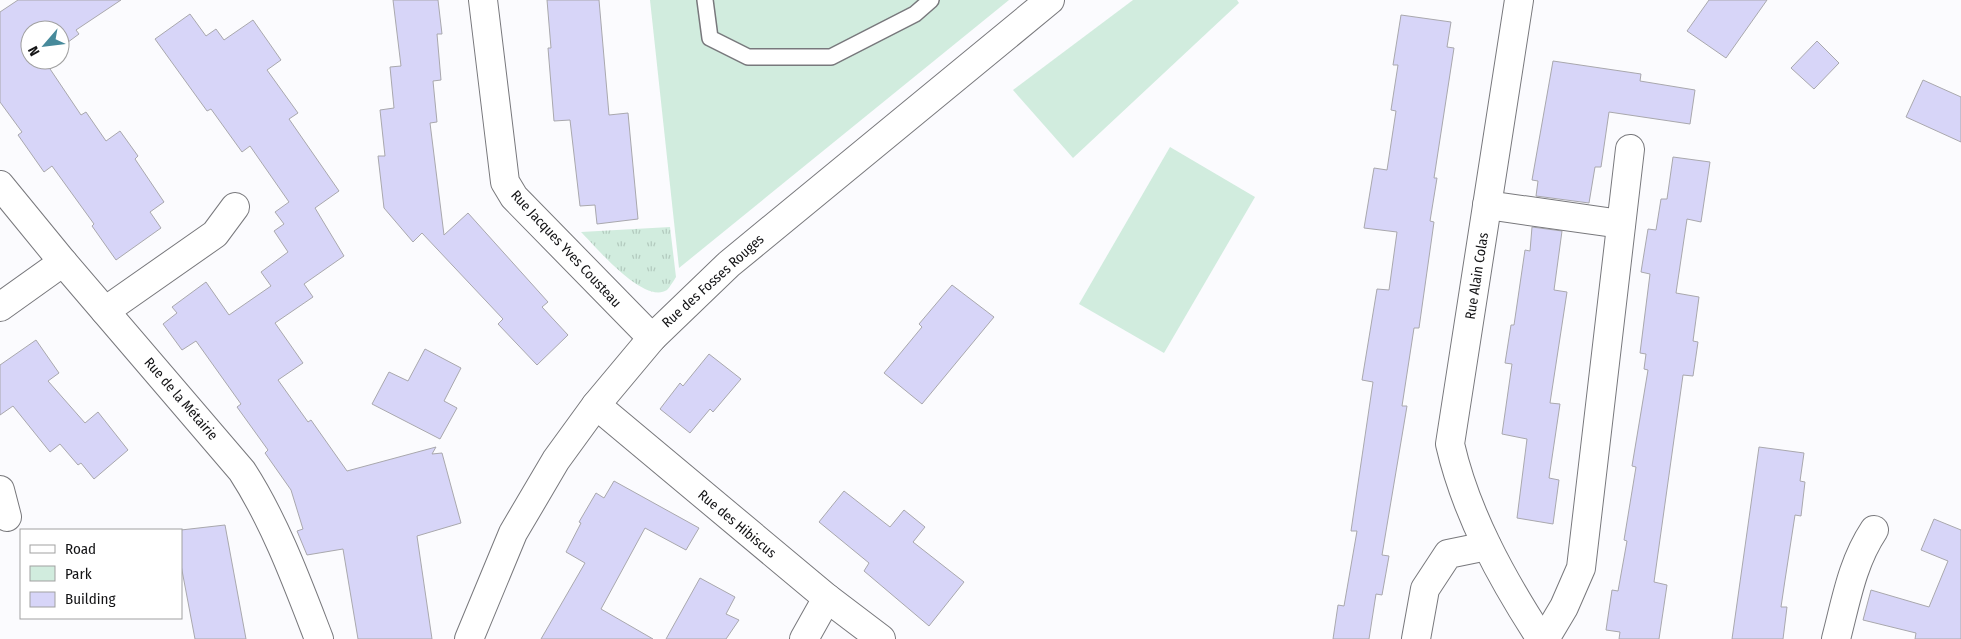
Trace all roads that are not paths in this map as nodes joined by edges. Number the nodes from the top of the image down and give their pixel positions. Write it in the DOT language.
graph roads {
  1 [pos="483,0"];
  2 [pos="705,0"];
  3 [pos="931,0"];
  4 [pos="1050,0"];
  5 [pos="1519,0"];
  6 [pos="1630,149"];
  7 [pos="0,185"];
  8 [pos="1488,205"];
  9 [pos="235,207"];
  10 [pos="1621,224"];
  11 [pos="63,262"];
  12 [pos="0,307"];
  13 [pos="105,311"];
  14 [pos="652,338"];
  15 [pos="596,405"];
  16 [pos="0,490"];
  17 [pos="7,517"];
  18 [pos="1874,530"];
  19 [pos="1487,546"];
  20 [pos="827,598"];
  21 [pos="320,639"];
  22 [pos="469,639"];
  23 [pos="804,639"];
  24 [pos="881,639"];
  25 [pos="1416,639"];
  26 [pos="1543,639"];
  27 [pos="1836,639"];
  1 -- 14 [label="street, Rue Jacques Yves Cousteau"];
  2 -- 3 [label="lane"];
  4 -- 14 [label="street, Rue des Fosses Rouges"];
  5 -- 8 [label="street, Rue Alain Colas"];
  6 -- 10 [label="street"];
  7 -- 11 [label="street, Rue de la Métairie"];
  8 -- 10 [label="street"];
  8 -- 19 [label="street, Rue Alain Colas"];
  9 -- 13 [label="street"];
  10 -- 26 [label="street"];
  11 -- 12 [label="street"];
  11 -- 13 [label="street, Rue de la Métairie"];
  13 -- 21 [label="street, Rue de la Métairie"];
  14 -- 15 [label="street, Rue des Fosses Rouges"];
  15 -- 20 [label="street, Rue des Hibiscus"];
  15 -- 22 [label="street, Rue des Fosses Rouges"];
  16 -- 17 [label="street"];
  18 -- 27 [label="street"];
  19 -- 25 [label="street"];
  19 -- 26 [label="street, Rue Alain Colas"];
  20 -- 23 [label="street"];
  20 -- 24 [label="street, Rue des Hibiscus"];
}
